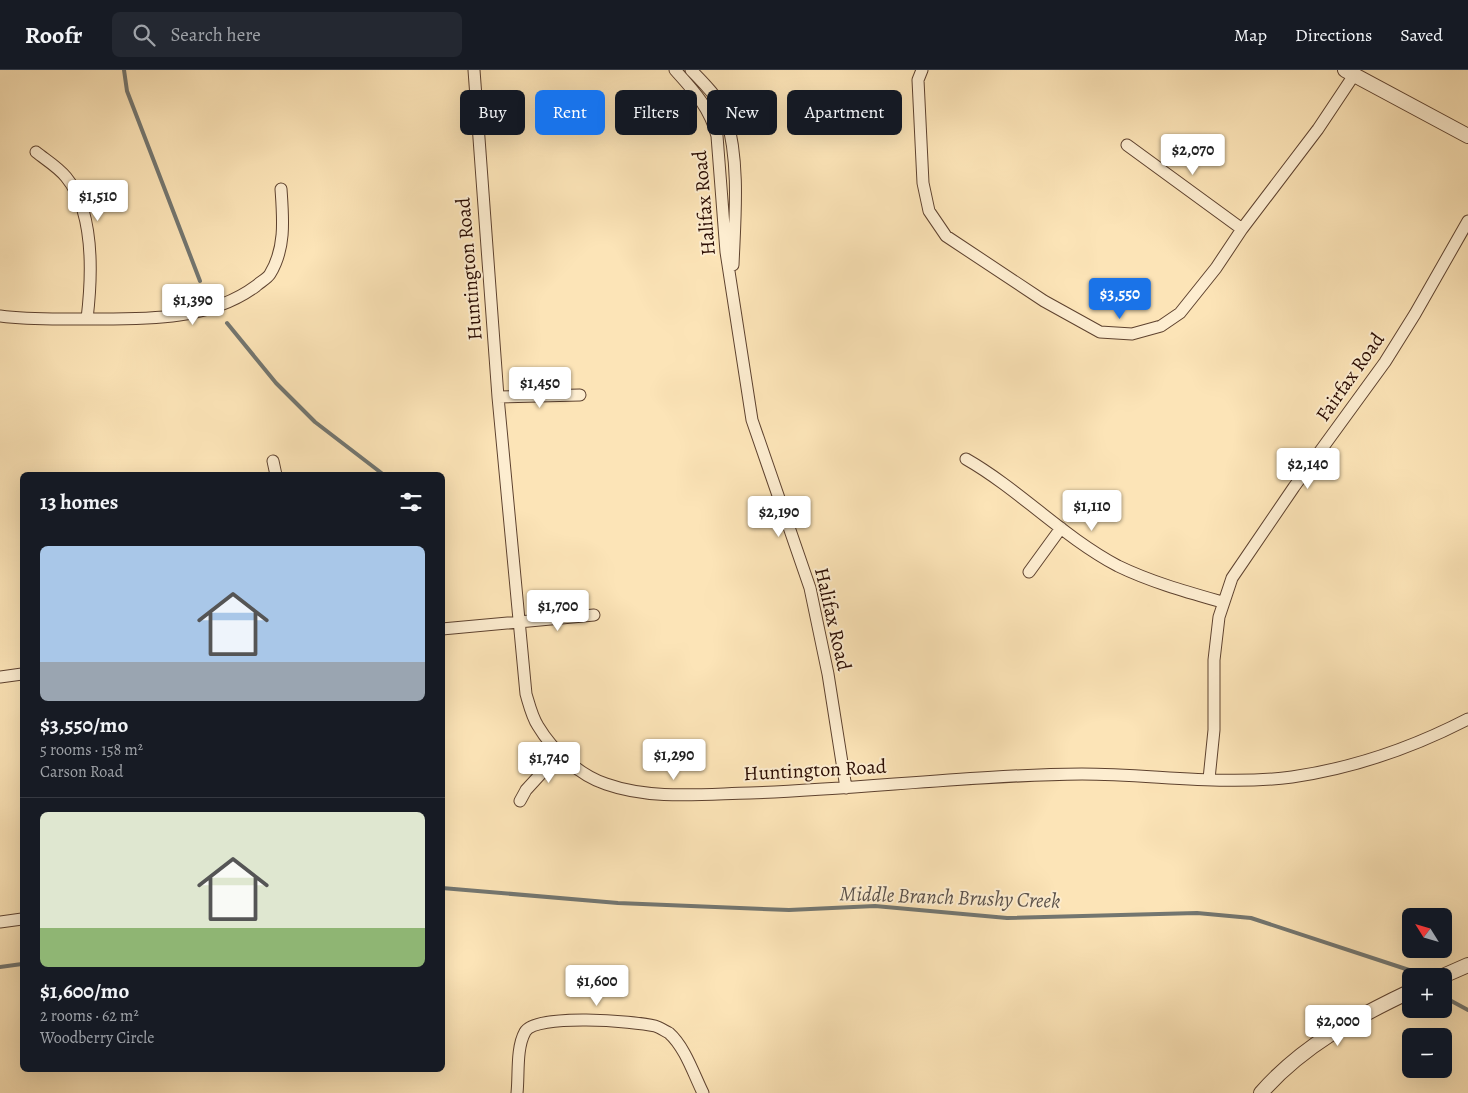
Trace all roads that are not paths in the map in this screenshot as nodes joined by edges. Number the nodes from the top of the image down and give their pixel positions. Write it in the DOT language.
graph roads {
  1 [pos="474,70"];
  2 [pos="675,70"];
  3 [pos="691,70"];
  4 [pos="922,70"];
  5 [pos="1350,73"];
  6 [pos="1468,136"];
  7 [pos="1127,145"];
  8 [pos="36,152"];
  9 [pos="282,189"];
  10 [pos="1468,221"];
  11 [pos="1242,229"];
  12 [pos="732,287"];
  13 [pos="0,316"];
  14 [pos="87,319"];
  15 [pos="580,395"];
  16 [pos="498,397"];
  17 [pos="966,459"];
  18 [pos="273,461"];
  19 [pos="275,472"];
  20 [pos="1061,528"];
  21 [pos="1029,572"];
  22 [pos="1222,602"];
  23 [pos="594,616"];
  24 [pos="519,623"];
  25 [pos="445,629"];
  26 [pos="20,674"];
  27 [pos="0,677"];
  28 [pos="1468,719"];
  29 [pos="559,754"];
  30 [pos="1209,779"];
  31 [pos="846,788"];
  32 [pos="520,802"];
  33 [pos="20,918"];
  34 [pos="0,922"];
  35 [pos="1468,965"];
  36 [pos="1452,972"];
  37 [pos="1402,996"];
  38 [pos="517,1093"];
  39 [pos="703,1093"];
  40 [pos="1261,1093"];
  1 -- 16 [label="street, Huntington Road"];
  2 -- 12 [label="street, Halifax Road"];
  3 -- 12 [label="street, Halifax Road"];
  4 -- 11 [label="street"];
  5 -- 6 [label="street"];
  5 -- 11 [label="street"];
  7 -- 11 [label="street"];
  8 -- 14 [label="street"];
  9 -- 14 [label="street"];
  10 -- 22 [label="street, Fairfax Road"];
  12 -- 31 [label="street, Halifax Road"];
  13 -- 14 [label="street"];
  15 -- 16 [label="street"];
  16 -- 24 [label="street, Huntington Road"];
  17 -- 20 [label="street"];
  18 -- 19 [label="street"];
  20 -- 21 [label="street"];
  20 -- 22 [label="street"];
  22 -- 30 [label="street, Fairfax Road"];
  23 -- 24 [label="street"];
  24 -- 25 [label="street"];
  24 -- 29 [label="street, Huntington Road"];
  26 -- 27 [label="street"];
  28 -- 30 [label="street, Huntington Road"];
  29 -- 31 [label="street, Huntington Road"];
  29 -- 32 [label="street"];
  30 -- 31 [label="street, Huntington Road"];
  33 -- 34 [label="street"];
  35 -- 36 [label="street"];
  37 -- 40 [label="street"];
  38 -- 39 [label="street"];
}
